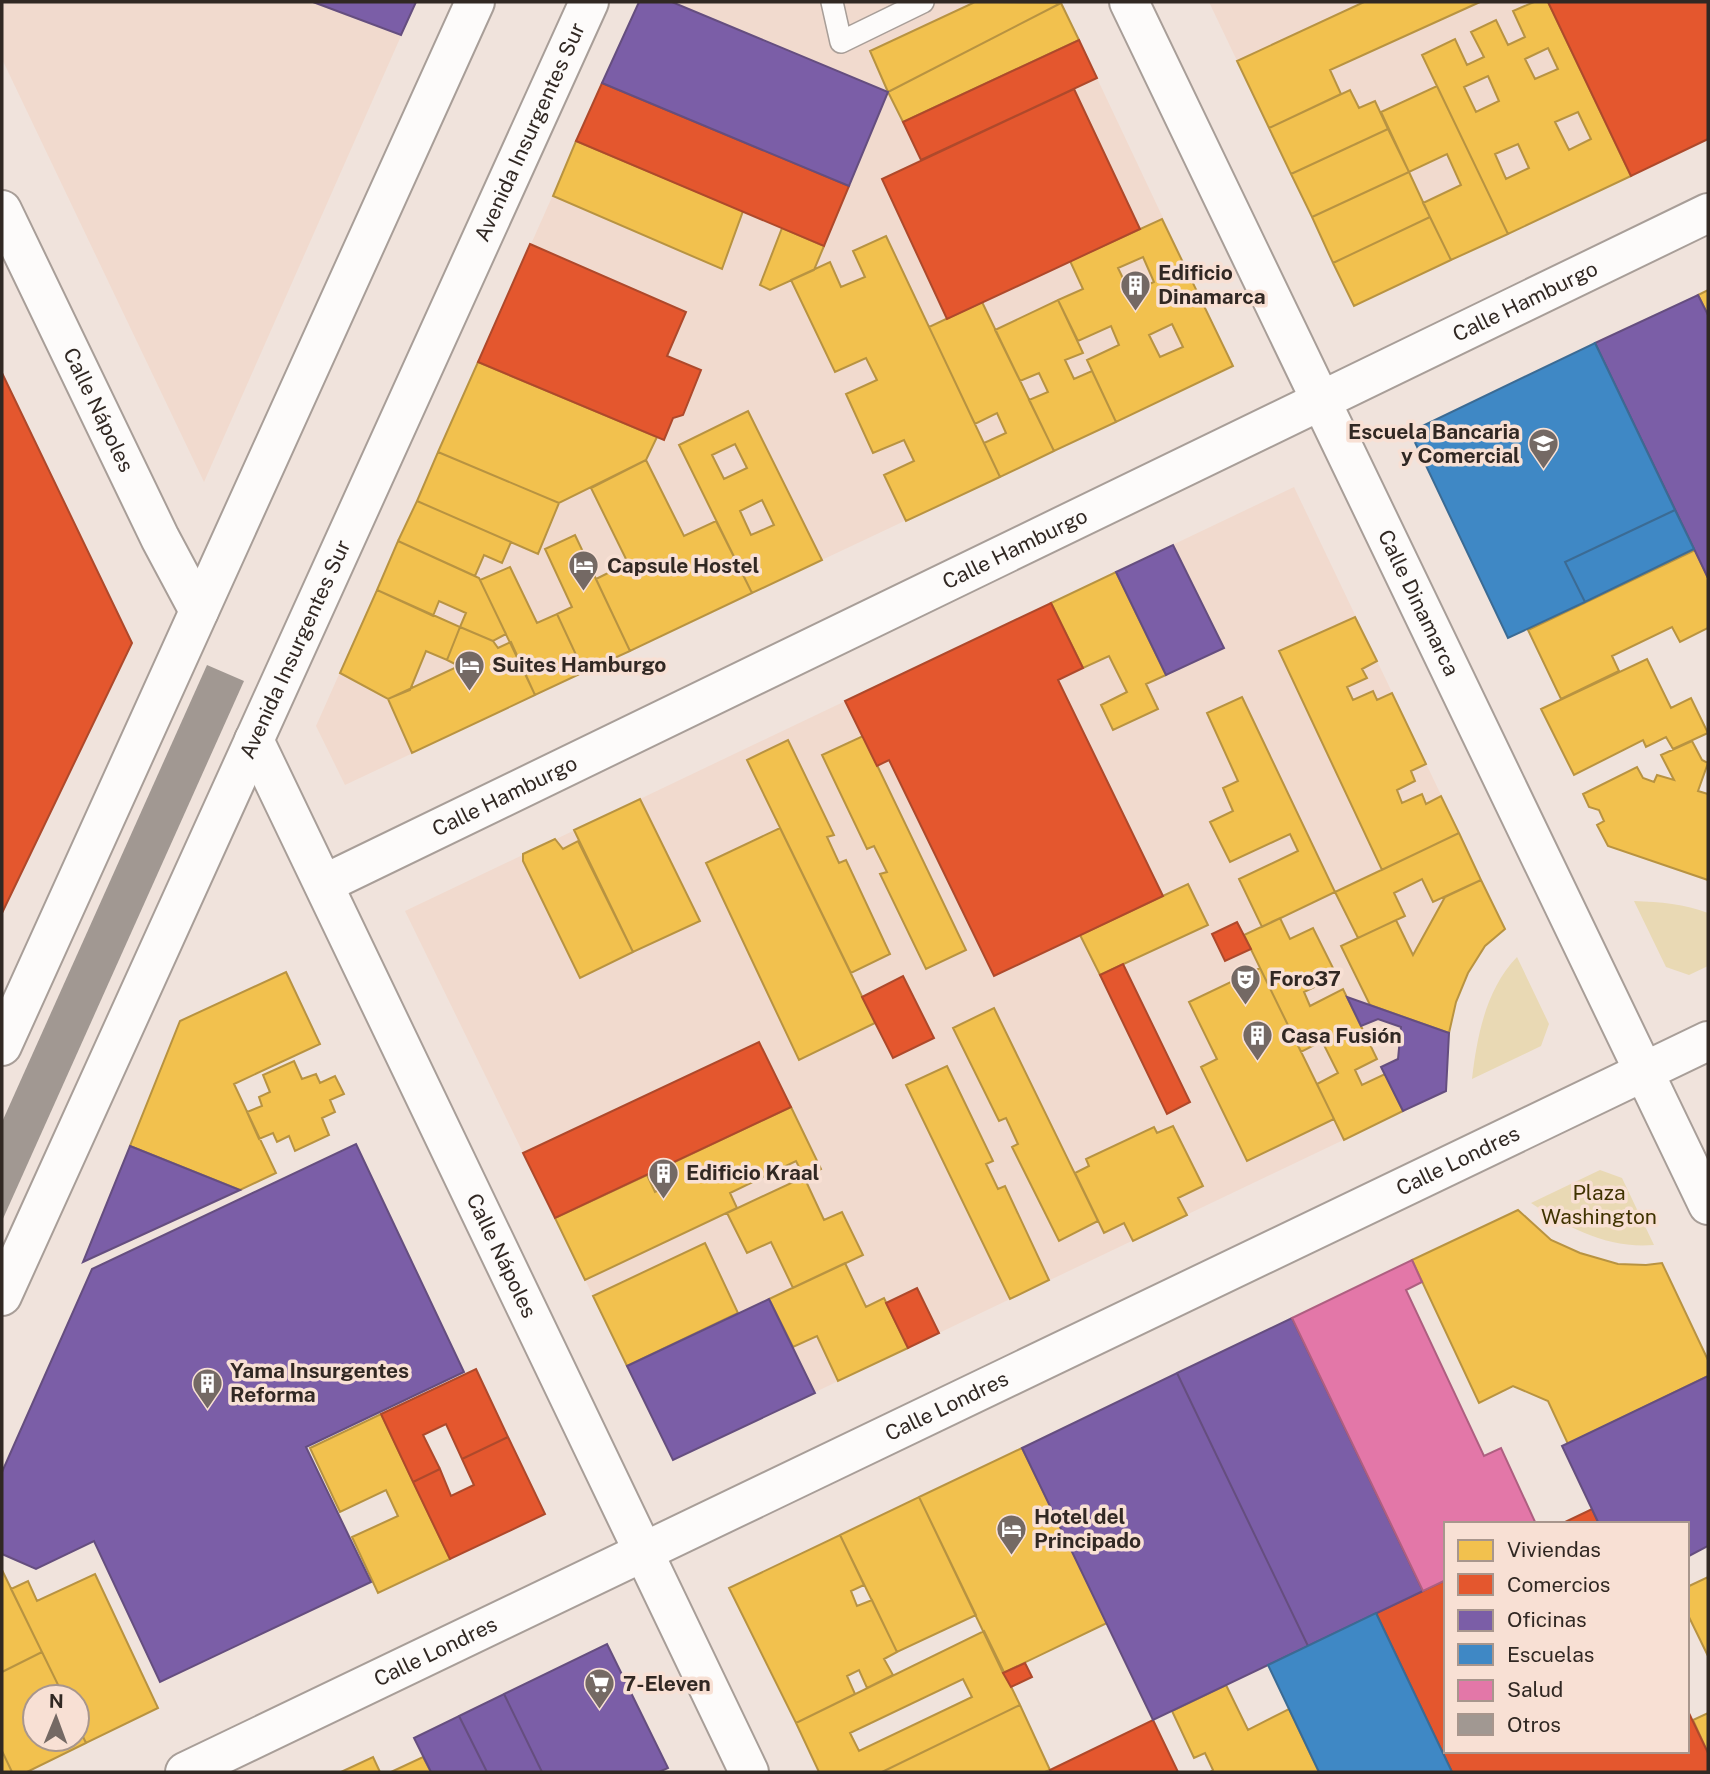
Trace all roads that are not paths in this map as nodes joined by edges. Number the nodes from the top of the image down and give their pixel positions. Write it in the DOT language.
graph roads {
  1 [pos="474,2"];
  2 [pos="589,2"];
  3 [pos="832,2"];
  4 [pos="923,2"];
  5 [pos="1129,2"];
  6 [pos="2,209"];
  7 [pos="1708,213"];
  8 [pos="1321,401"];
  9 [pos="199,611"];
  10 [pos="254,740"];
  11 [pos="324,884"];
  12 [pos="5,1034"];
  13 [pos="1708,1041"];
  14 [pos="1644,1072"];
  15 [pos="1708,1205"];
  16 [pos="2,1296"];
  17 [pos="645,1552"];
  18 [pos="185,1772"];
  19 [pos="749,1772"];
  1 -- 9 [label="street"];
  2 -- 10 [label="street, Avenida Insurgentes Sur"];
  3 -- 4 [label="lane"];
  5 -- 8 [label="street, Calle Dinamarca"];
  6 -- 9 [label="street, Calle Nápoles"];
  7 -- 8 [label="street, Calle Hamburgo"];
  8 -- 11 [label="street, Calle Hamburgo"];
  8 -- 14 [label="street, Calle Dinamarca"];
  9 -- 12 [label="street"];
  10 -- 11 [label="street, Calle Nápoles"];
  10 -- 16 [label="street, Avenida Insurgentes Sur"];
  11 -- 17 [label="street, Calle Nápoles"];
  13 -- 14 [label="street, Calle Londres"];
  14 -- 15 [label="street, Calle Dinamarca"];
  14 -- 17 [label="street, Calle Londres"];
  17 -- 18 [label="street, Calle Londres"];
  17 -- 19 [label="street, Calle Nápoles"];
}
